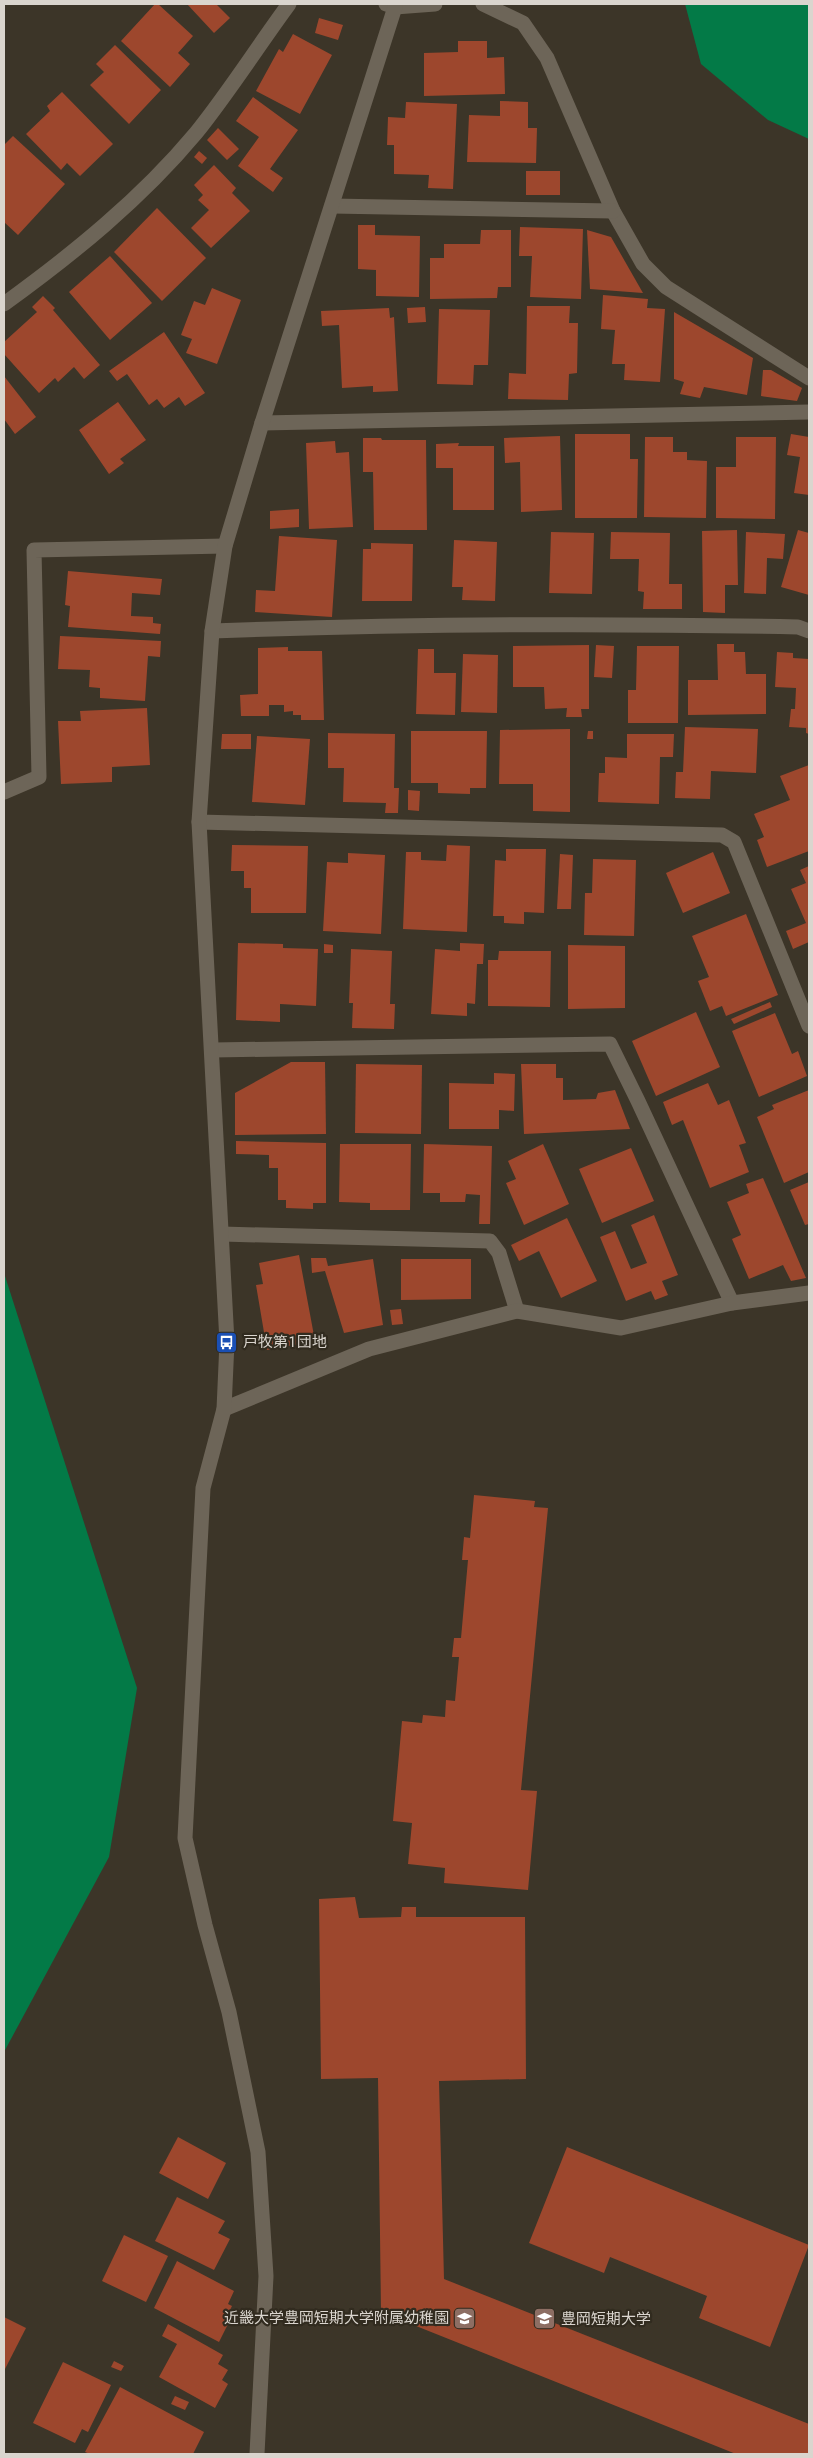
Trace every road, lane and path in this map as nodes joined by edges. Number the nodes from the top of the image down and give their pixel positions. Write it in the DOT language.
graph roads {
  1 [pos="289,4"];
  2 [pos="435,4"];
  3 [pos="483,4"];
  4 [pos="390,6"];
  5 [pos="332,206"];
  6 [pos="613,211"];
  7 [pos="4,304"];
  8 [pos="809,378"];
  9 [pos="809,412"];
  10 [pos="262,423"];
  11 [pos="225,546"];
  12 [pos="212,631"];
  13 [pos="809,631"];
  14 [pos="4,792"];
  15 [pos="199,822"];
  16 [pos="809,1026"];
  17 [pos="212,1050"];
  18 [pos="222,1234"];
  19 [pos="809,1293"];
  20 [pos="732,1303"];
  21 [pos="517,1311"];
  22 [pos="224,1409"];
  23 [pos="257,2454"];
  1 -- 7 [label="street"];
  2 -- 4 [label="street"];
  3 -- 6 [label="street"];
  4 -- 5 [label="street"];
  5 -- 6 [label="street"];
  5 -- 10 [label="street"];
  6 -- 8 [label="street"];
  9 -- 10 [label="street"];
  10 -- 11 [label="street"];
  11 -- 12 [label="street"];
  11 -- 14 [label="street"];
  12 -- 13 [label="street"];
  12 -- 15 [label="street"];
  15 -- 16 [label="street"];
  15 -- 17 [label="street"];
  17 -- 18 [label="street"];
  17 -- 20 [label="street"];
  18 -- 21 [label="street"];
  18 -- 22 [label="street"];
  19 -- 20 [label="street"];
  20 -- 21 [label="street"];
  21 -- 22 [label="street"];
  22 -- 23 [label="street"];
}
